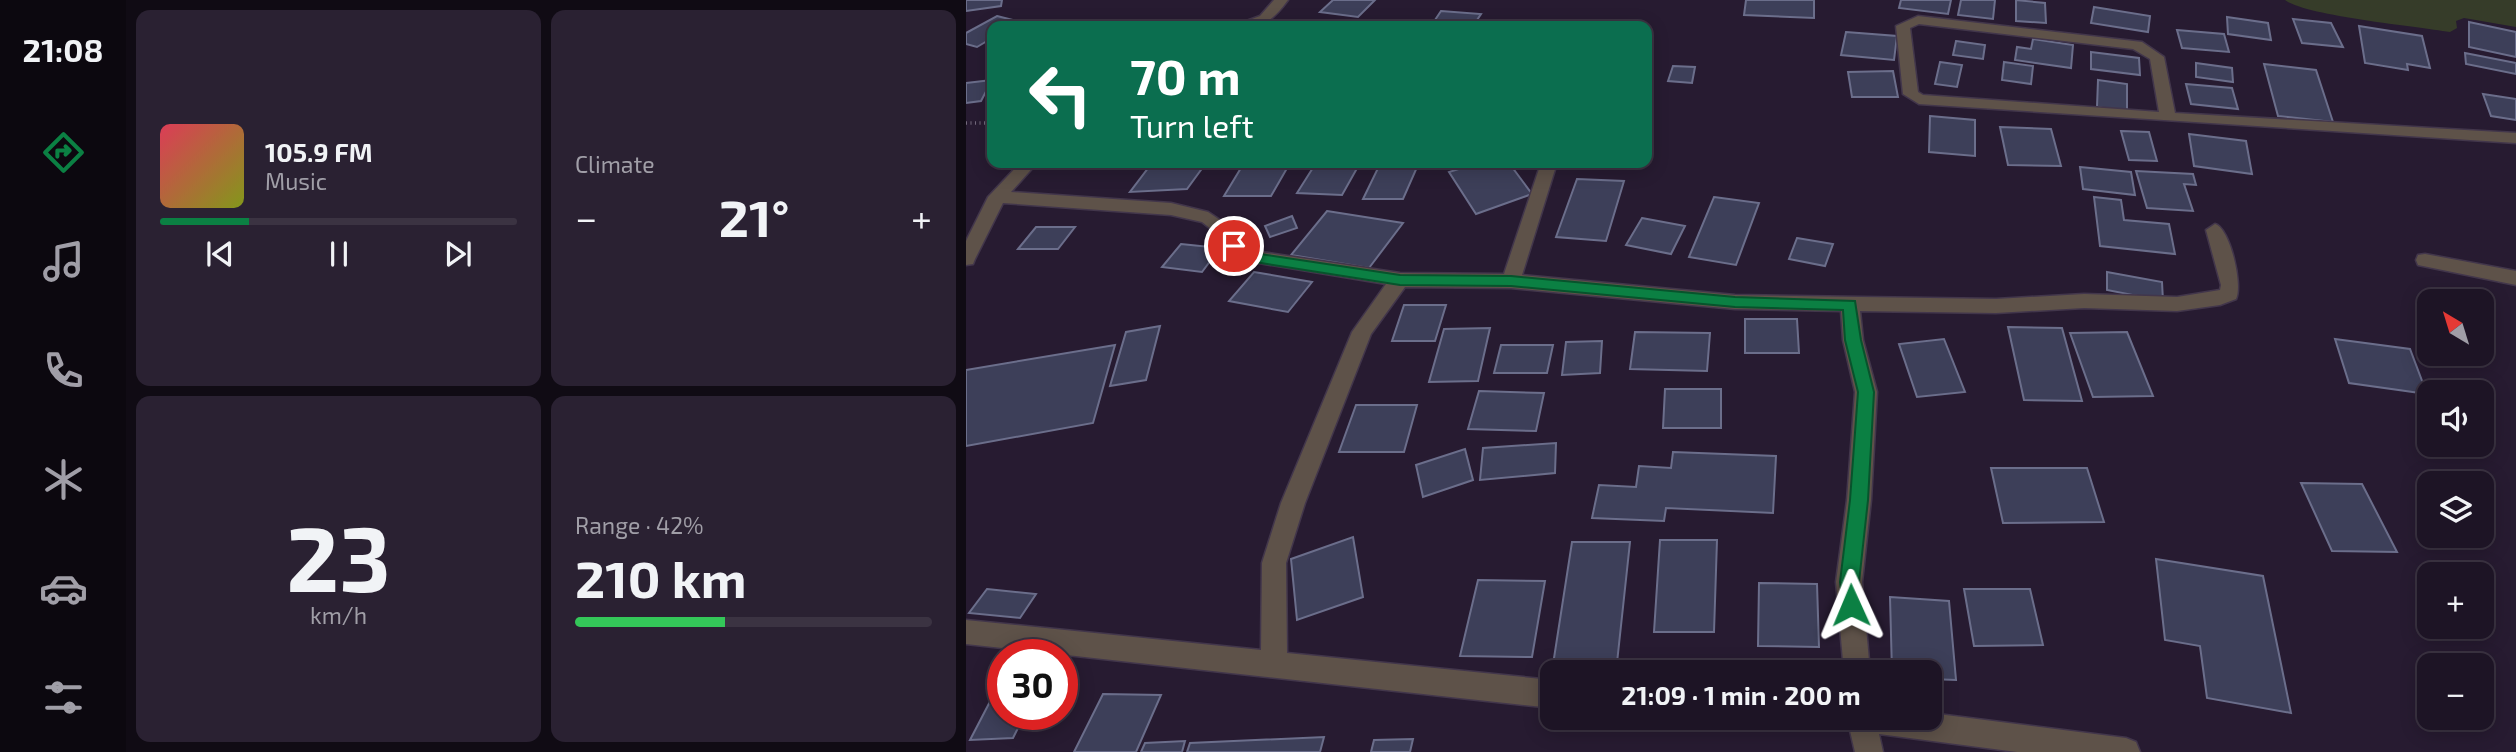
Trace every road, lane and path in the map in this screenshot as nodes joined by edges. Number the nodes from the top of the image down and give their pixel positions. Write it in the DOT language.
graph roads {
  1 [pos="1281,0"];
  2 [pos="1258,21"];
  3 [pos="2168,117"];
  4 [pos="966,123"];
  5 [pos="987,123"];
  6 [pos="2516,138"];
  7 [pos="1024,168"];
  8 [pos="1547,168"];
  9 [pos="997,197"];
  10 [pos="2215,230"];
  11 [pos="966,259"];
  12 [pos="2425,260"];
  13 [pos="2516,278"];
  14 [pos="1400,280"];
  15 [pos="1511,281"];
  16 [pos="1850,305"];
  17 [pos="966,632"];
  18 [pos="1856,660"];
  19 [pos="1274,665"];
  20 [pos="1540,693"];
  21 [pos="1942,728"];
  22 [pos="1864,730"];
  23 [pos="1869,752"];
  24 [pos="2126,752"];
  1 -- 2 [label="street"];
  3 -- 3 [label="street"];
  3 -- 6 [label="street"];
  4 -- 5 [label="path"];
  7 -- 9 [label="street"];
  8 -- 15 [label="street"];
  9 -- 11 [label="street"];
  9 -- 14 [label="street"];
  10 -- 16 [label="street"];
  12 -- 13 [label="street"];
  14 -- 15 [label="street"];
  14 -- 19 [label="street"];
  15 -- 16 [label="street"];
  16 -- 18 [label="street"];
  17 -- 19 [label="street"];
  19 -- 20 [label="street"];
  21 -- 24 [label="street"];
  22 -- 23 [label="street"];
}
